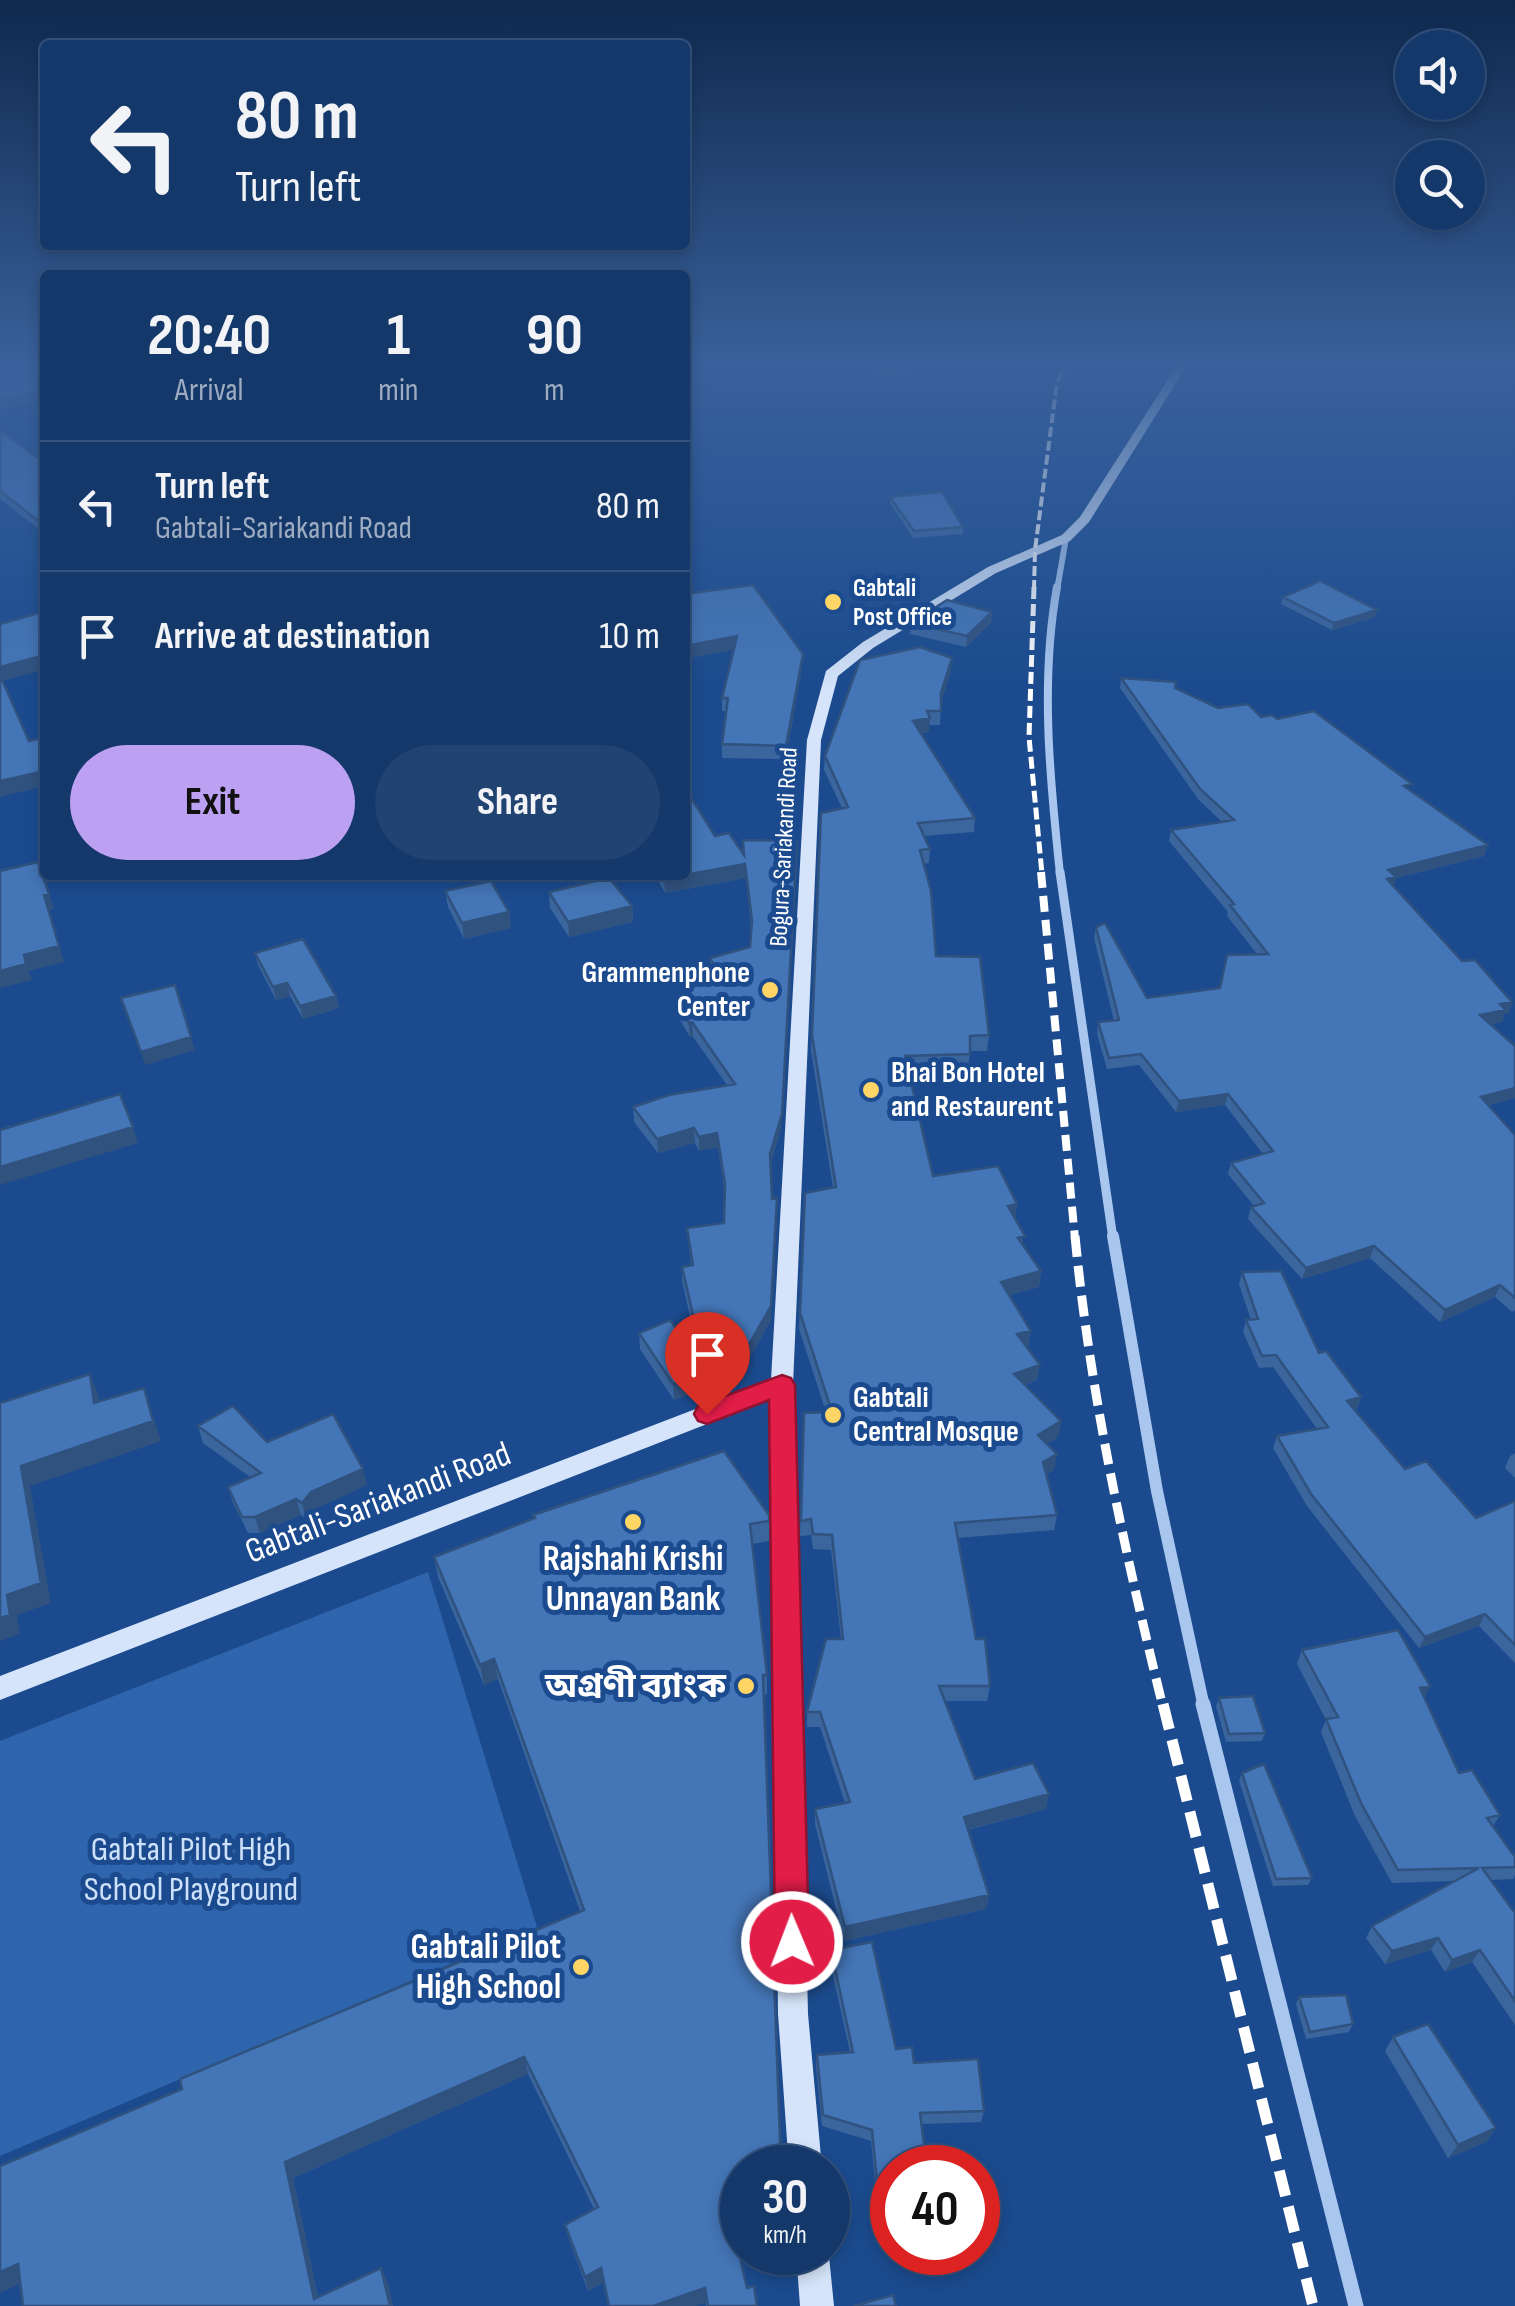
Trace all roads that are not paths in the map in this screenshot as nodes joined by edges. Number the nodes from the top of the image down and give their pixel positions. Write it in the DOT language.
graph roads {
  1 [pos="1113,475"];
  2 [pos="1066,538"];
  3 [pos="782,1385"];
  4 [pos="0,1688"];
  5 [pos="804,2145"];
  6 [pos="815,2275"];
  7 [pos="817,2306"];
  8 [pos="1356,2306"];
  1 -- 2 [label="main road, Bogura-Sariakandi Road"];
  2 -- 3 [label="main road, Bogura-Sariakandi Road"];
  2 -- 8 [label="street"];
  3 -- 4 [label="main road, Gabtali-Sariakandi Road"];
  3 -- 5 [label="main road, Bogura-Sariakandi Road"];
  6 -- 7 [label="main road"];
}
